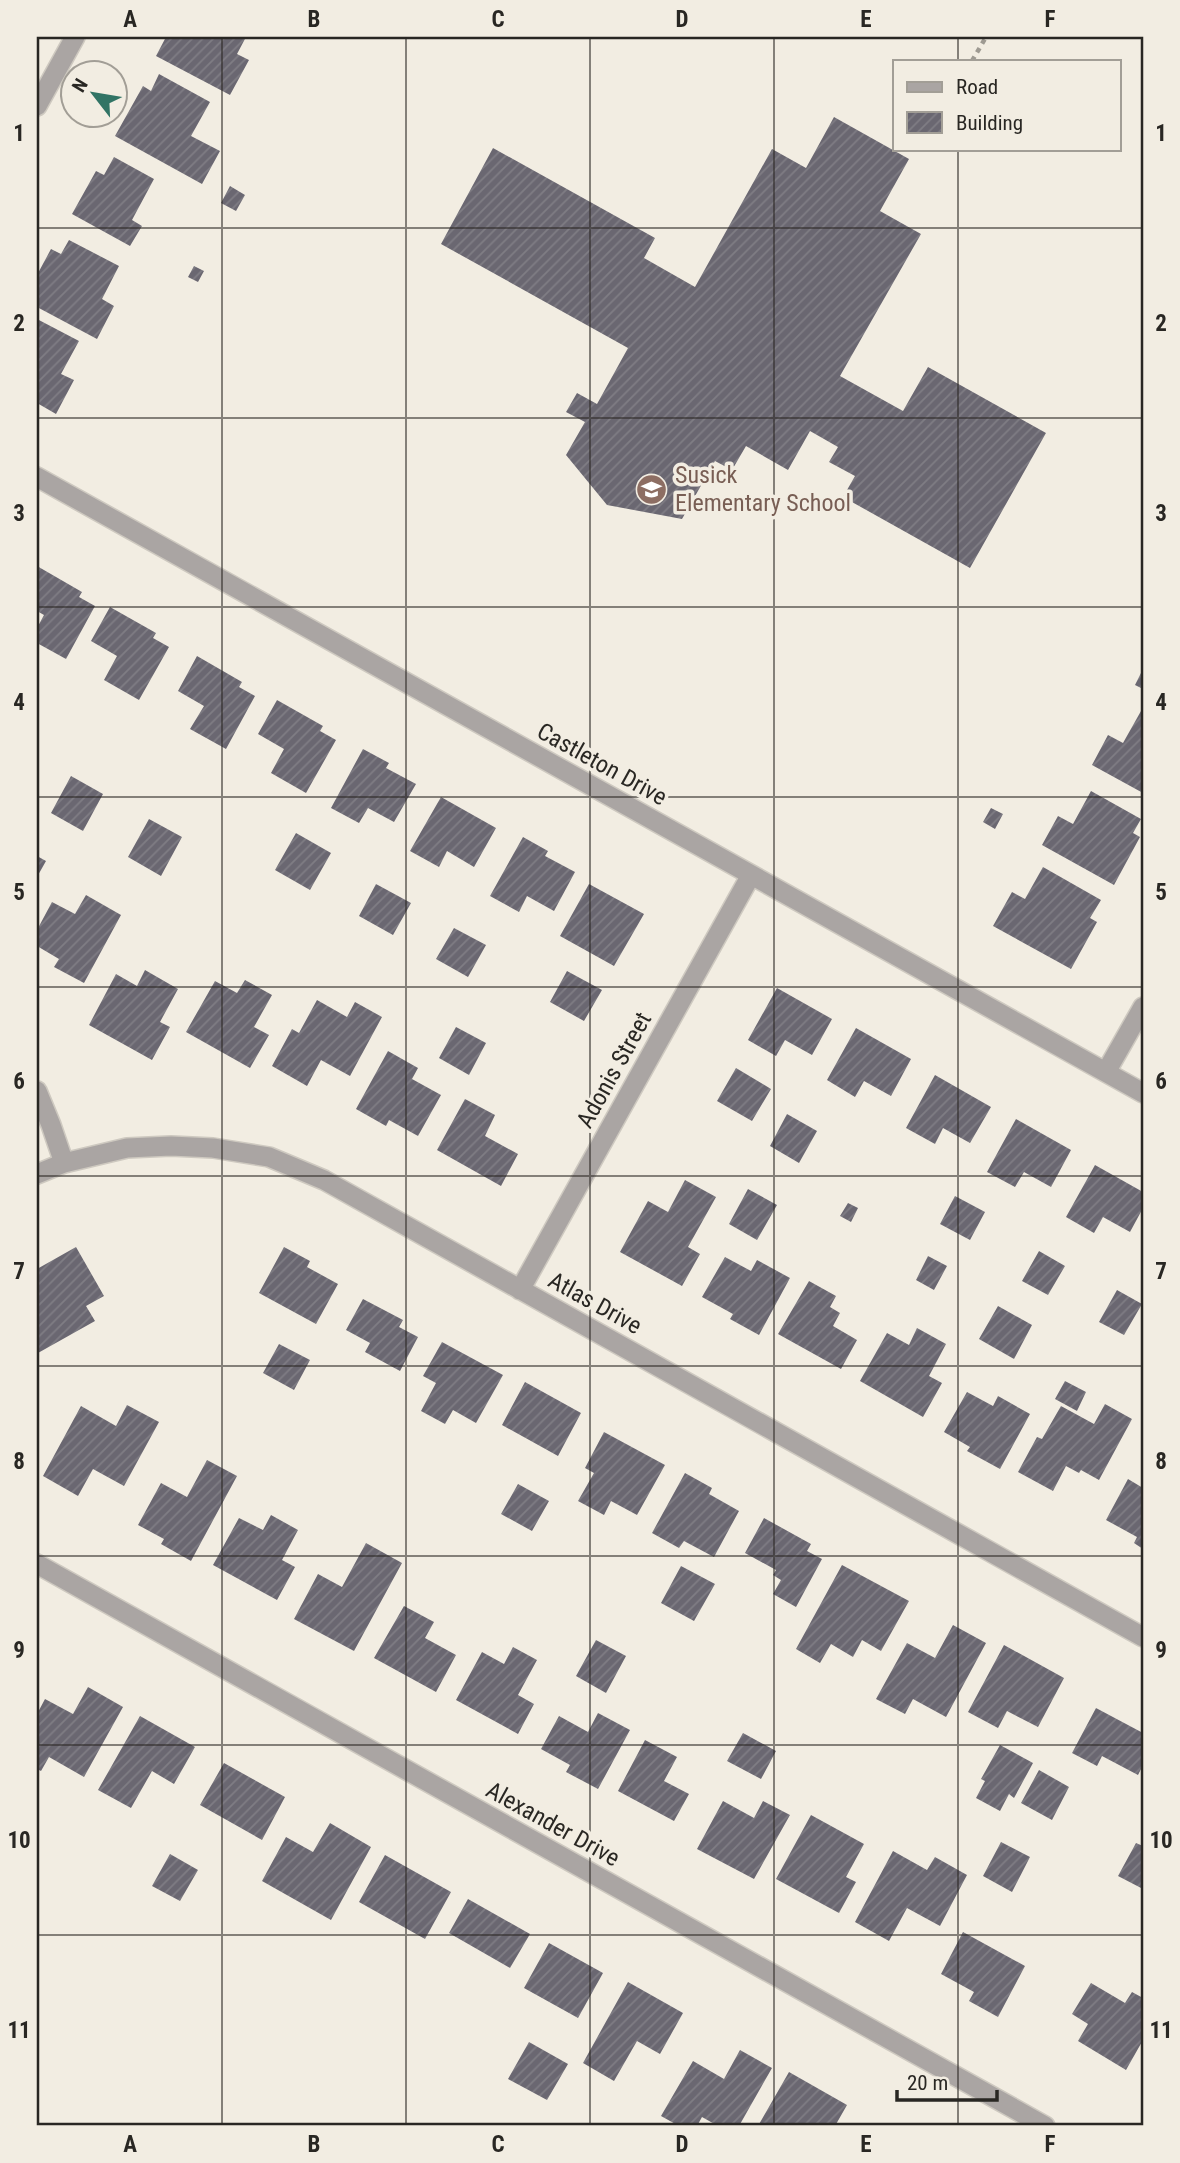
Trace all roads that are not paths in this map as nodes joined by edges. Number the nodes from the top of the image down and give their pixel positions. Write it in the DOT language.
graph roads {
  1 [pos="75,37"];
  2 [pos="37,106"];
  3 [pos="37,477"];
  4 [pos="751,875"];
  5 [pos="1143,1007"];
  6 [pos="1106,1072"];
  7 [pos="37,1091"];
  8 [pos="1143,1093"];
  9 [pos="64,1163"];
  10 [pos="37,1174"];
  11 [pos="520,1290"];
  12 [pos="37,1564"];
  13 [pos="1143,1637"];
  14 [pos="1045,2126"];
  1 -- 2 [label="street"];
  3 -- 4 [label="street, Castleton Drive"];
  4 -- 6 [label="street, Castleton Drive"];
  4 -- 11 [label="street, Adonis Street"];
  5 -- 6 [label="street"];
  6 -- 8 [label="street, Castleton Drive"];
  7 -- 9 [label="street"];
  9 -- 10 [label="street, Atlas Drive"];
  9 -- 11 [label="street, Atlas Drive"];
  11 -- 13 [label="street, Atlas Drive"];
  12 -- 14 [label="street, Alexander Drive"];
}
